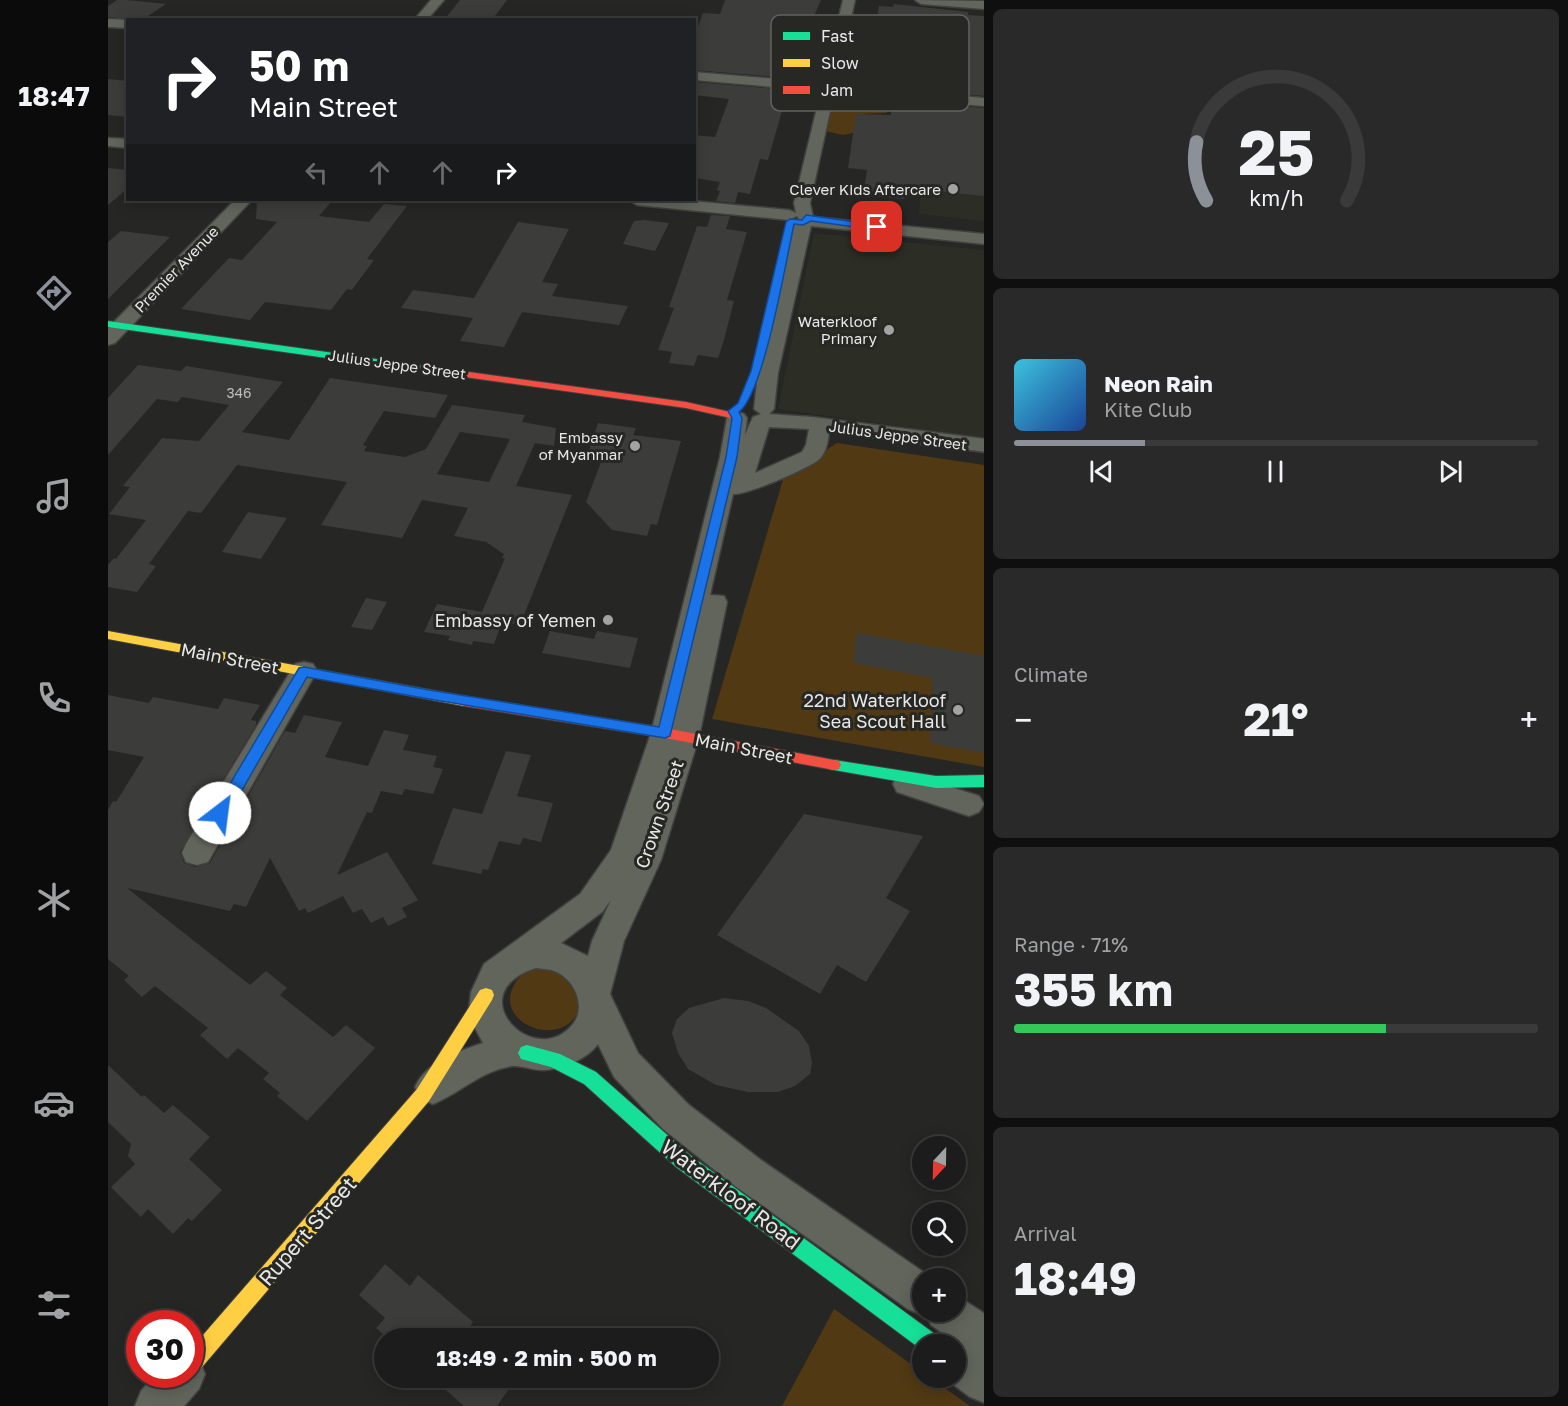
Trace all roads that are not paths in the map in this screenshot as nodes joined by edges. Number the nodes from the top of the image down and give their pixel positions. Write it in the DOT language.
graph roads {
  1 [pos="438,0"];
  2 [pos="849,0"];
  3 [pos="921,0"];
  4 [pos="984,5"];
  5 [pos="845,15"];
  6 [pos="422,18"];
  7 [pos="108,23"];
  8 [pos="126,24"];
  9 [pos="696,76"];
  10 [pos="771,83"];
  11 [pos="969,101"];
  12 [pos="984,102"];
  13 [pos="823,111"];
  14 [pos="108,142"];
  15 [pos="126,144"];
  16 [pos="243,201"];
  17 [pos="646,201"];
  18 [pos="798,217"];
  19 [pos="984,239"];
  20 [pos="115,324"];
  21 [pos="108,339"];
  22 [pos="762,372"];
  23 [pos="686,405"];
  24 [pos="739,408"];
  25 [pos="763,415"];
  26 [pos="816,424"];
  27 [pos="984,446"];
  28 [pos="740,458"];
  29 [pos="732,487"];
  30 [pos="108,635"];
  31 [pos="304,671"];
  32 [pos="675,735"];
  33 [pos="884,775"];
  34 [pos="977,795"];
  35 [pos="197,852"];
  36 [pos="515,959"];
  37 [pos="486,995"];
  38 [pos="595,999"];
  39 [pos="521,1051"];
  40 [pos="423,1095"];
  41 [pos="912,1288"];
  42 [pos="961,1322"];
  43 [pos="918,1334"];
  44 [pos="984,1338"];
  45 [pos="204,1350"];
  46 [pos="966,1368"];
  47 [pos="984,1382"];
  48 [pos="172,1388"];
  49 [pos="156,1406"];
  1 -- 6 [label="street"];
  2 -- 5 [label="street, Crown Street"];
  3 -- 4 [label="street"];
  7 -- 8 [label="street"];
  9 -- 10 [label="street"];
  11 -- 12 [label="street"];
  13 -- 18 [label="street, Crown Street"];
  14 -- 15 [label="street"];
  16 -- 20 [label="street, Premier Avenue"];
  17 -- 18 [label="street"];
  18 -- 19 [label="street"];
  18 -- 22 [label="street, Crown Street"];
  20 -- 21 [label="street, Premier Avenue"];
  20 -- 23 [label="street, Julius Jeppe Street"];
  22 -- 24 [label="street, Crown Street"];
  22 -- 25 [label="street, Crown Street"];
  23 -- 24 [label="street, Julius Jeppe Street"];
  24 -- 25 [label="street, Julius Jeppe Street"];
  24 -- 28 [label="street, Crown Street"];
  25 -- 26 [label="street, Julius Jeppe Street"];
  25 -- 28 [label="street, Crown Street"];
  26 -- 27 [label="street, Julius Jeppe Street"];
  26 -- 29 [label="street"];
  28 -- 29 [label="street, Crown Street"];
  29 -- 32 [label="street, Crown Street"];
  30 -- 31 [label="street, Main Street"];
  31 -- 32 [label="street, Main Street"];
  31 -- 35 [label="street"];
  32 -- 33 [label="street, Main Street"];
  32 -- 36 [label="street, Crown Street"];
  32 -- 38 [label="street, Crown Street"];
  33 -- 34 [label="street, Main Street"];
  36 -- 37 [label="street"];
  36 -- 38 [label="street"];
  37 -- 39 [label="street"];
  37 -- 40 [label="street, Rupert Street"];
  38 -- 39 [label="street"];
  38 -- 41 [label="street, Waterkloof Road"];
  39 -- 40 [label="street, Rupert Street"];
  39 -- 43 [label="street, Waterkloof Road"];
  40 -- 45 [label="street, Rupert Street"];
  42 -- 44 [label="street"];
  46 -- 47 [label="street"];
  48 -- 49 [label="street"];
}
